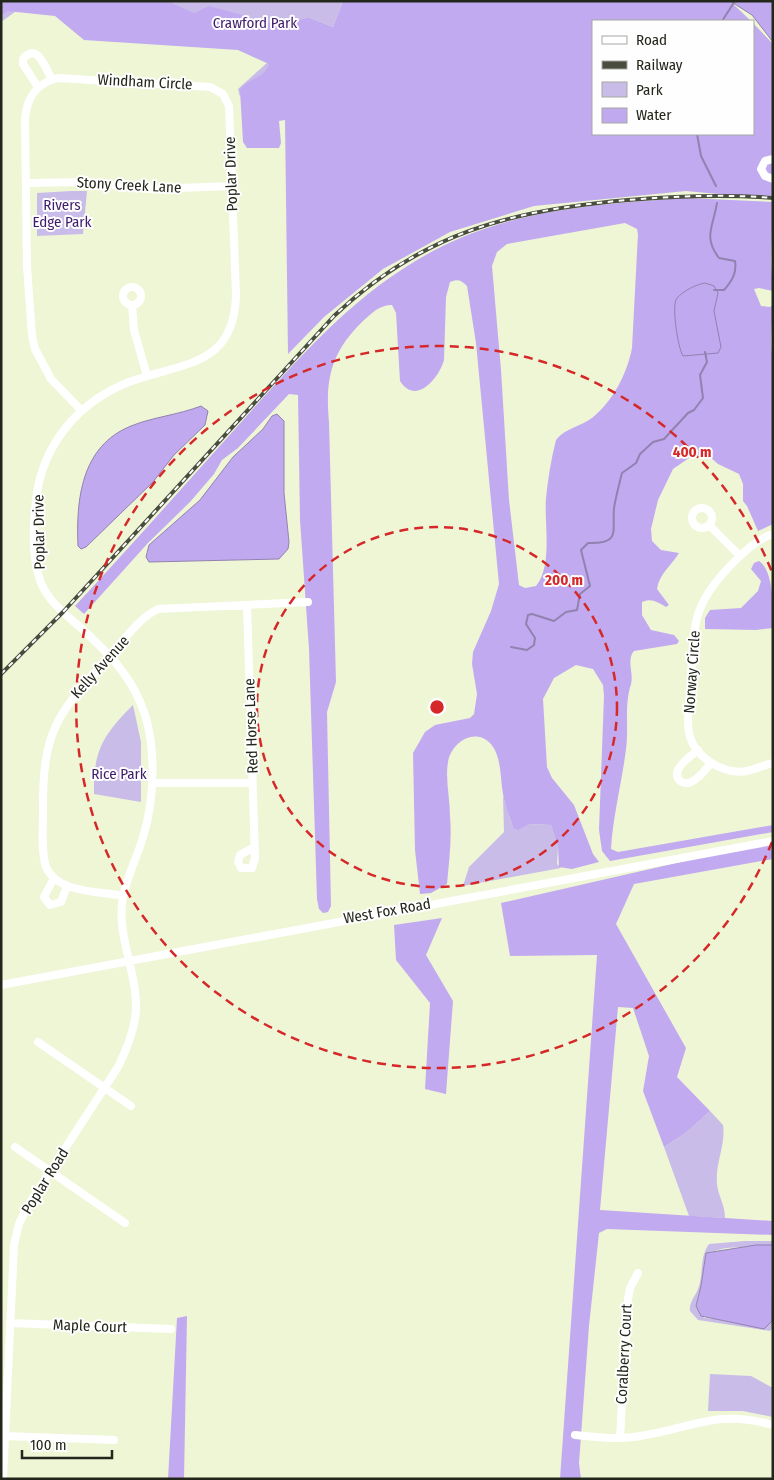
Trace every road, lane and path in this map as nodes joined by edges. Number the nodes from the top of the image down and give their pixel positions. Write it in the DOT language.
graph roads {
  1 [pos="52,80"];
  2 [pos="38,87"];
  3 [pos="229,106"];
  4 [pos="773,159"];
  5 [pos="773,179"];
  6 [pos="27,183"];
  7 [pos="232,186"];
  8 [pos="132,306"];
  9 [pos="147,376"];
  10 [pos="81,410"];
  11 [pos="709,524"];
  12 [pos="773,534"];
  13 [pos="740,556"];
  14 [pos="308,602"];
  15 [pos="247,605"];
  16 [pos="110,656"];
  17 [pos="698,750"];
  18 [pos="711,763"];
  19 [pos="773,763"];
  20 [pos="252,783"];
  21 [pos="152,784"];
  22 [pos="773,841"];
  23 [pos="254,847"];
  24 [pos="53,880"];
  25 [pos="67,886"];
  26 [pos="123,896"];
  27 [pos="128,960"];
  28 [pos="1,985"];
  29 [pos="38,1042"];
  30 [pos="104,1089"];
  31 [pos="131,1106"];
  32 [pos="15,1147"];
  33 [pos="50,1170"];
  34 [pos="125,1223"];
  35 [pos="638,1273"];
  36 [pos="10,1323"];
  37 [pos="171,1329"];
  38 [pos="773,1425"];
  39 [pos="575,1435"];
  40 [pos="5,1436"];
  41 [pos="620,1438"];
  42 [pos="114,1440"];
  43 [pos="3,1479"];
  1 -- 2 [label="street, Windham Circle"];
  1 -- 2 [label="street"];
  1 -- 3 [label="street, Windham Circle"];
  2 -- 6 [label="street"];
  3 -- 7 [label="street, Poplar Drive"];
  4 -- 5 [label="street"];
  6 -- 7 [label="street, Stony Creek Lane"];
  6 -- 10 [label="street"];
  7 -- 9 [label="street, Poplar Drive"];
  8 -- 9 [label="street"];
  9 -- 10 [label="street, Poplar Drive"];
  10 -- 16 [label="street, Poplar Drive"];
  11 -- 13 [label="street"];
  12 -- 13 [label="street, Norway Circle"];
  13 -- 17 [label="street, Norway Circle"];
  14 -- 15 [label="street, Kelly Avenue"];
  15 -- 16 [label="street, Kelly Avenue"];
  15 -- 20 [label="street, Red Horse Lane"];
  16 -- 21 [label="street, Poplar Drive"];
  16 -- 24 [label="street, Kelly Avenue"];
  17 -- 18 [label="street, Norway Circle"];
  17 -- 18 [label="street"];
  18 -- 19 [label="street, Norway Circle"];
  20 -- 21 [label="street"];
  20 -- 23 [label="street, Red Horse Lane"];
  21 -- 26 [label="street, Poplar Drive"];
  22 -- 27 [label="street, West Fox Road"];
  24 -- 25 [label="street"];
  24 -- 25 [label="street"];
  25 -- 26 [label="street"];
  26 -- 27 [label="street, Poplar Drive"];
  27 -- 28 [label="street, West Fox Road"];
  27 -- 30 [label="street, Poplar Road"];
  29 -- 30 [label="street"];
  30 -- 31 [label="street"];
  30 -- 33 [label="street, Poplar Road"];
  32 -- 33 [label="street"];
  33 -- 34 [label="street"];
  33 -- 36 [label="street, Poplar Road"];
  35 -- 41 [label="street, Coralberry Court"];
  36 -- 37 [label="street, Maple Court"];
  36 -- 40 [label="street, Poplar Road"];
  38 -- 41 [label="street"];
  39 -- 41 [label="street"];
  40 -- 42 [label="street"];
  40 -- 43 [label="street, Poplar Road"];
}
